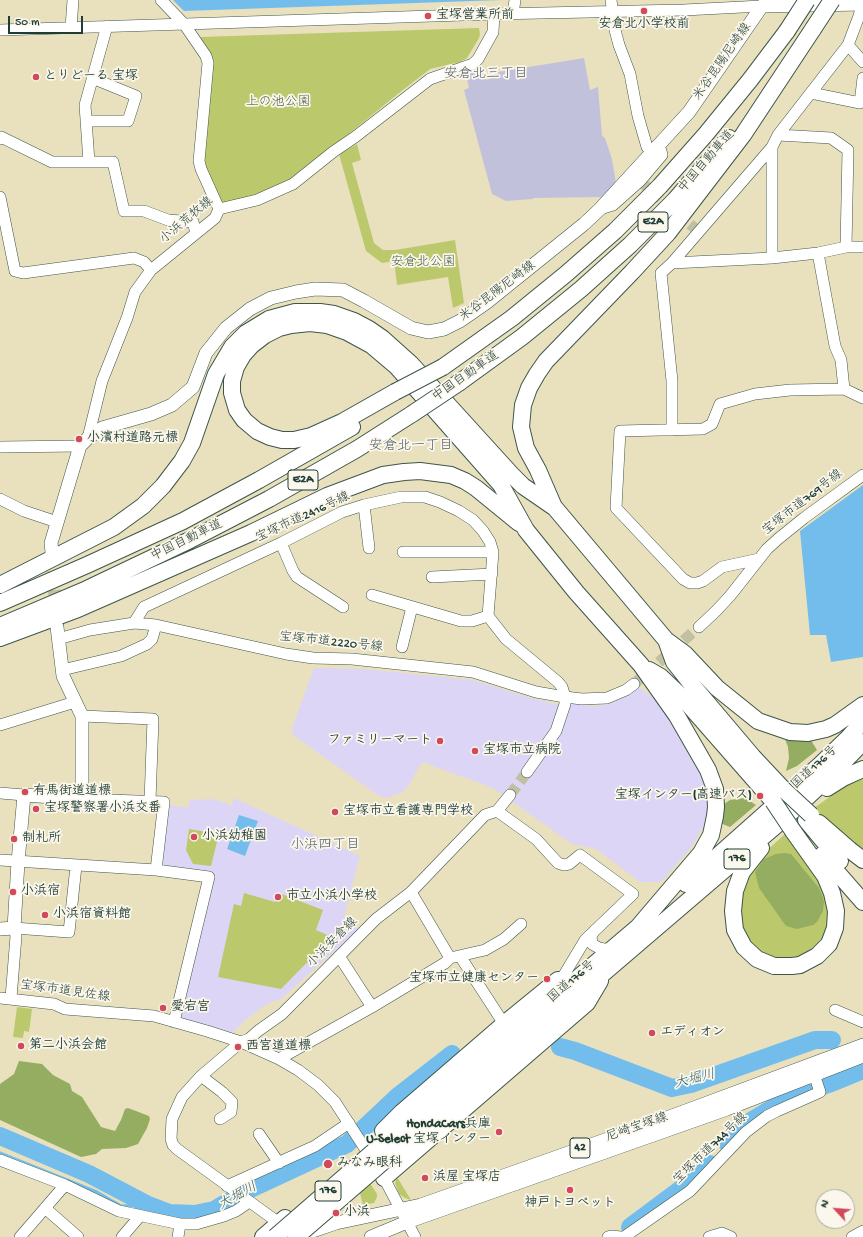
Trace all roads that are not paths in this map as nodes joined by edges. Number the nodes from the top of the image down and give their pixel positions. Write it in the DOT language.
graph roads {
  1 [pos="72,0"];
  2 [pos="161,0"];
  3 [pos="515,0"];
  4 [pos="611,0"];
  5 [pos="807,0"];
  6 [pos="832,0"];
  7 [pos="765,3"];
  8 [pos="862,10"];
  9 [pos="613,12"];
  10 [pos="494,14"];
  11 [pos="513,14"];
  12 [pos="184,24"];
  13 [pos="107,26"];
  14 [pos="72,28"];
  15 [pos="813,29"];
  16 [pos="0,30"];
  17 [pos="848,45"];
  18 [pos="863,62"];
  19 [pos="92,78"];
  20 [pos="863,78"];
  21 [pos="811,93"];
  22 [pos="86,121"];
  23 [pos="778,135"];
  24 [pos="0,139"];
  25 [pos="772,147"];
  26 [pos="655,149"];
  27 [pos="89,162"];
  28 [pos="0,197"];
  29 [pos="219,209"];
  30 [pos="196,233"];
  31 [pos="846,247"];
  32 [pos="863,247"];
  33 [pos="818,253"];
  34 [pos="772,258"];
  35 [pos="672,262"];
  36 [pos="151,270"];
  37 [pos="844,389"];
  38 [pos="397,395"];
  39 [pos="863,398"];
  40 [pos="672,430"];
  41 [pos="84,442"];
  42 [pos="0,447"];
  43 [pos="863,475"];
  44 [pos="0,499"];
  45 [pos="364,505"];
  46 [pos="555,508"];
  47 [pos="57,522"];
  48 [pos="526,530"];
  49 [pos="281,543"];
  50 [pos="369,548"];
  51 [pos="52,552"];
  52 [pos="403,552"];
  53 [pos="493,552"];
  54 [pos="759,559"];
  55 [pos="492,574"];
  56 [pos="432,577"];
  57 [pos="0,585"];
  58 [pos="372,595"];
  59 [pos="0,603"];
  60 [pos="343,607"];
  61 [pos="412,607"];
  62 [pos="488,616"];
  63 [pos="134,623"];
  64 [pos="0,626"];
  65 [pos="156,626"];
  66 [pos="699,627"];
  67 [pos="57,633"];
  68 [pos="0,638"];
  69 [pos="666,640"];
  70 [pos="402,647"];
  71 [pos="641,665"];
  72 [pos="62,670"];
  73 [pos="634,684"];
  74 [pos="565,697"];
  75 [pos="75,702"];
  76 [pos="863,706"];
  77 [pos="82,716"];
  78 [pos="863,721"];
  79 [pos="0,725"];
  80 [pos="863,742"];
  81 [pos="748,761"];
  82 [pos="863,769"];
  83 [pos="527,772"];
  84 [pos="0,793"];
  85 [pos="24,795"];
  86 [pos="510,795"];
  87 [pos="778,795"];
  88 [pos="82,799"];
  89 [pos="150,801"];
  90 [pos="497,811"];
  91 [pos="786,817"];
  92 [pos="801,819"];
  93 [pos="0,860"];
  94 [pos="863,860"];
  95 [pos="18,862"];
  96 [pos="76,866"];
  97 [pos="156,870"];
  98 [pos="863,886"];
  99 [pos="411,892"];
  100 [pos="863,902"];
  101 [pos="521,924"];
  102 [pos="638,927"];
  103 [pos="14,928"];
  104 [pos="596,928"];
  105 [pos="0,929"];
  106 [pos="609,950"];
  107 [pos="339,956"];
  108 [pos="455,957"];
  109 [pos="606,970"];
  110 [pos="564,975"];
  111 [pos="5,998"];
  112 [pos="372,1007"];
  113 [pos="835,1010"];
  114 [pos="174,1022"];
  115 [pos="863,1022"];
  116 [pos="504,1024"];
  117 [pos="241,1042"];
  118 [pos="863,1045"];
  119 [pos="863,1056"];
  120 [pos="279,1059"];
  121 [pos="201,1076"];
  122 [pos="817,1082"];
  123 [pos="220,1119"];
  124 [pos="259,1134"];
  125 [pos="367,1140"];
  126 [pos="0,1160"];
  127 [pos="279,1163"];
  128 [pos="384,1178"];
  129 [pos="65,1185"];
  130 [pos="230,1188"];
  131 [pos="247,1201"];
  132 [pos="45,1208"];
  133 [pos="401,1210"];
  134 [pos="140,1216"];
  135 [pos="407,1222"];
  136 [pos="180,1224"];
  137 [pos="277,1230"];
  138 [pos="863,1231"];
  139 [pos="20,1237"];
  140 [pos="78,1237"];
  141 [pos="122,1237"];
  142 [pos="178,1237"];
  143 [pos="264,1237"];
  144 [pos="295,1237"];
  145 [pos="371,1237"];
  146 [pos="415,1237"];
  147 [pos="624,1237"];
  148 [pos="709,1237"];
  149 [pos="731,1237"];
  150 [pos="852,1237"];
  1 -- 14 [label="street"];
  2 -- 12 [label="street"];
  3 -- 11 [label="street"];
  4 -- 9 [label="street"];
  5 -- 38 [label="highway, 中国自動車道 / E2A, bridge"];
  6 -- 15 [label="highway, 中国自動車道 / E2A, bridge"];
  7 -- 8 [label="main road"];
  7 -- 9 [label="street"];
  7 -- 26 [label="main road, 米谷昆陽尼崎線"];
  8 -- 17 [label="street"];
  9 -- 11 [label="street"];
  9 -- 26 [label="street"];
  10 -- 11 [label="street"];
  10 -- 12 [label="street"];
  10 -- 29 [label="street, 小浜荒牧線"];
  12 -- 13 [label="street"];
  12 -- 29 [label="street"];
  13 -- 14 [label="street"];
  13 -- 19 [label="street"];
  14 -- 16 [label="street"];
  15 -- 46 [label="highway"];
  15 -- 64 [label="highway, 中国自動車道 / E2A, bridge"];
  17 -- 18 [label="street"];
  17 -- 21 [label="street"];
  19 -- 22 [label="street"];
  19 -- 22 [label="street"];
  20 -- 21 [label="street"];
  21 -- 23 [label="street"];
  22 -- 27 [label="street"];
  23 -- 25 [label="street"];
  23 -- 31 [label="street"];
  24 -- 27 [label="street"];
  25 -- 34 [label="street"];
  25 -- 35 [label="street"];
  26 -- 41 [label="main road, 米谷昆陽尼崎線"];
  27 -- 30 [label="street"];
  28 -- 36 [label="street"];
  29 -- 30 [label="street, 小浜荒牧線"];
  30 -- 36 [label="street, 小浜荒牧線"];
  31 -- 32 [label="street"];
  31 -- 33 [label="street"];
  33 -- 34 [label="street"];
  33 -- 37 [label="street"];
  34 -- 35 [label="street"];
  35 -- 40 [label="street"];
  36 -- 41 [label="street, 小浜荒牧線"];
  37 -- 39 [label="street"];
  37 -- 40 [label="street"];
  38 -- 48 [label="highway"];
  38 -- 59 [label="highway, 中国自動車道 / E2A"];
  40 -- 54 [label="street"];
  41 -- 42 [label="street"];
  41 -- 47 [label="main road"];
  43 -- 54 [label="street, 宝塚市道769号線"];
  44 -- 47 [label="street"];
  45 -- 49 [label="street, 宝塚市道2416号線"];
  45 -- 50 [label="street"];
  45 -- 53 [label="street, 宝塚市道2416号線"];
  46 -- 57 [label="highway"];
  46 -- 69 [label="highway"];
  47 -- 51 [label="main road"];
  48 -- 68 [label="highway"];
  48 -- 71 [label="highway"];
  49 -- 60 [label="street"];
  49 -- 63 [label="street, 宝塚市道2416号線"];
  52 -- 53 [label="street"];
  53 -- 55 [label="street, 宝塚市道2416号線"];
  54 -- 66 [label="street, 宝塚市道769号線"];
  55 -- 56 [label="street"];
  55 -- 62 [label="street, 宝塚市道2416号線"];
  58 -- 61 [label="street"];
  61 -- 62 [label="street"];
  61 -- 70 [label="street"];
  62 -- 74 [label="street"];
  63 -- 65 [label="street, 宝塚市道2220号線"];
  63 -- 67 [label="street"];
  65 -- 72 [label="street"];
  65 -- 74 [label="street, 宝塚市道2220号線"];
  67 -- 72 [label="main road"];
  69 -- 76 [label="highway"];
  69 -- 81 [label="highway"];
  71 -- 81 [label="highway"];
  71 -- 102 [label="highway"];
  72 -- 75 [label="main road"];
  73 -- 74 [label="street, 宝塚市道2220号線"];
  74 -- 83 [label="street"];
  75 -- 77 [label="main road"];
  75 -- 79 [label="street"];
  77 -- 88 [label="main road"];
  77 -- 89 [label="street"];
  78 -- 102 [label="highway, 国道176号 / 176"];
  80 -- 92 [label="highway, 国道176号 / 176"];
  81 -- 87 [label="highway"];
  82 -- 92 [label="highway"];
  84 -- 85 [label="street"];
  85 -- 88 [label="main road"];
  85 -- 95 [label="main road"];
  86 -- 90 [label="street, 小浜安倉線"];
  87 -- 92 [label="highway, bridge"];
  87 -- 92 [label="highway, bridge"];
  88 -- 89 [label="street"];
  89 -- 97 [label="street"];
  90 -- 99 [label="street, 小浜安倉線"];
  90 -- 104 [label="street"];
  91 -- 92 [label="highway, 国道176号 / 176"];
  91 -- 92 [label="highway"];
  91 -- 109 [label="highway, 国道176号 / 176"];
  92 -- 94 [label="highway"];
  92 -- 98 [label="highway"];
  92 -- 100 [label="highway"];
  93 -- 95 [label="street"];
  95 -- 96 [label="street"];
  95 -- 103 [label="main road"];
  96 -- 97 [label="street"];
  96 -- 103 [label="street"];
  97 -- 114 [label="street"];
  99 -- 107 [label="street, 小浜安倉線"];
  99 -- 108 [label="street"];
  101 -- 108 [label="street"];
  102 -- 106 [label="highway, 国道176号 / 176"];
  103 -- 105 [label="main road"];
  103 -- 111 [label="street"];
  104 -- 106 [label="street"];
  104 -- 110 [label="street"];
  106 -- 110 [label="highway"];
  106 -- 125 [label="highway, 国道176号 / 176"];
  107 -- 112 [label="street"];
  107 -- 117 [label="street, 小浜安倉線"];
  108 -- 112 [label="street"];
  108 -- 116 [label="street"];
  109 -- 125 [label="highway, 国道176号 / 176"];
  109 -- 128 [label="highway"];
  110 -- 116 [label="highway"];
  111 -- 114 [label="street, 宝塚市道見佐線"];
  112 -- 120 [label="street"];
  113 -- 115 [label="street"];
  114 -- 117 [label="street, 宝塚市道見佐線"];
  116 -- 125 [label="highway"];
  117 -- 120 [label="street, 宝塚市道見佐線"];
  117 -- 121 [label="street, 小浜安倉線"];
  118 -- 133 [label="main road, 尼崎宝塚線 / 42"];
  119 -- 122 [label="main road, 尼崎宝塚線 / 42"];
  120 -- 125 [label="street, 宝塚市道見佐線"];
  121 -- 123 [label="street"];
  121 -- 130 [label="street, 小浜安倉線"];
  122 -- 135 [label="main road, 尼崎宝塚線 / 42"];
  122 -- 147 [label="street, 宝塚市道744号線"];
  124 -- 127 [label="street"];
  125 -- 127 [label="street"];
  125 -- 128 [label="street, 宝塚市道見佐線"];
  125 -- 137 [label="highway, 国道176号 / 176, bridge"];
  125 -- 144 [label="highway, 国道176号 / 176, bridge"];
  126 -- 129 [label="street"];
  127 -- 130 [label="street"];
  128 -- 133 [label="street, 宝塚市道見佐線"];
  129 -- 132 [label="street"];
  129 -- 134 [label="street"];
  130 -- 131 [label="street, 小浜安倉線"];
  131 -- 136 [label="street"];
  131 -- 137 [label="street, 小浜安倉線"];
  132 -- 139 [label="street"];
  132 -- 140 [label="street"];
  133 -- 135 [label="street, 宝塚市道見佐線"];
  133 -- 144 [label="main road, 尼崎宝塚線 / 42"];
  134 -- 136 [label="street"];
  134 -- 141 [label="street"];
  135 -- 145 [label="main road, 尼崎宝塚線 / 42"];
  135 -- 146 [label="street, 宝塚市道見佐線"];
  136 -- 142 [label="street"];
  137 -- 143 [label="highway, 国道176号"];
  138 -- 150 [label="street"];
  148 -- 149 [label="street"];
}
